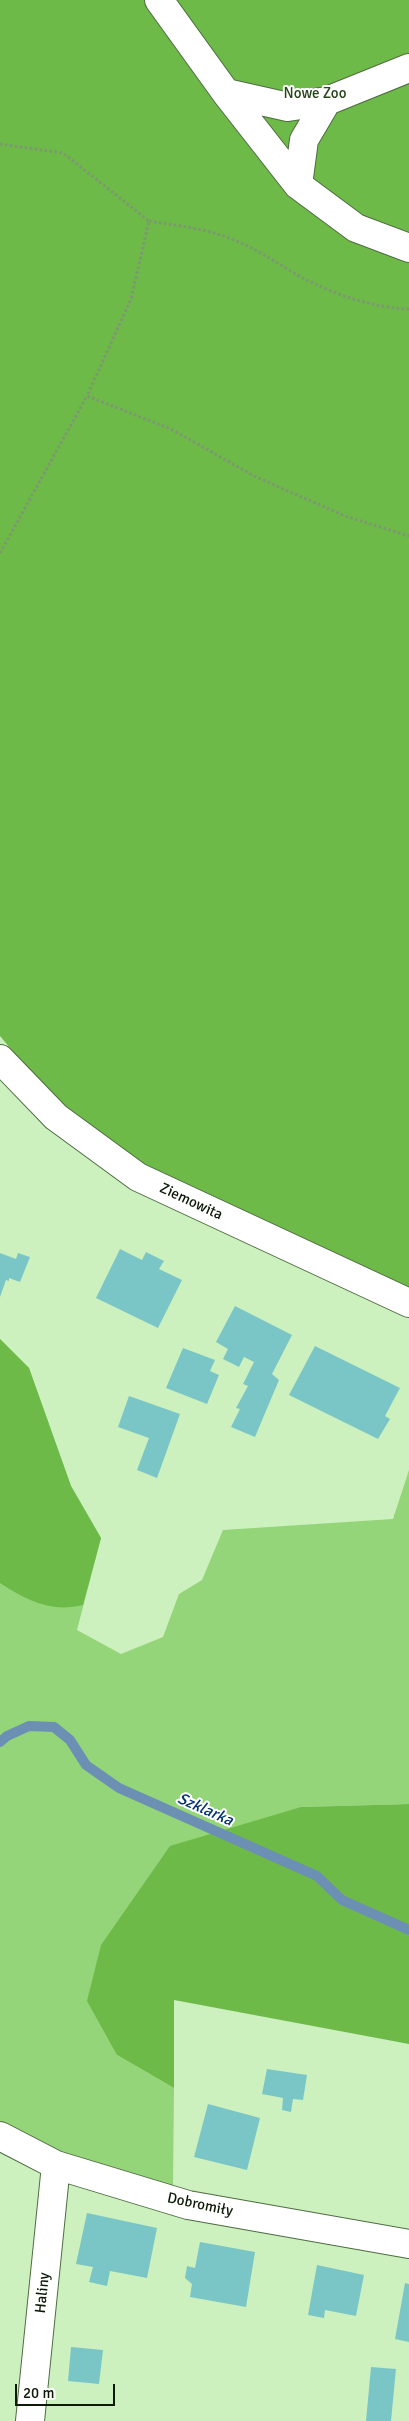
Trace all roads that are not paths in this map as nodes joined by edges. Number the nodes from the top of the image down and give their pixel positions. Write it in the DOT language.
graph roads {
  1 [pos="160,0"];
  2 [pos="409,68"];
  3 [pos="226,93"];
  4 [pos="327,101"];
  5 [pos="298,186"];
  6 [pos="409,248"];
  7 [pos="0,1058"];
  8 [pos="409,1303"];
  9 [pos="0,2136"];
  10 [pos="56,2165"];
  11 [pos="409,2244"];
  12 [pos="30,2421"];
  1 -- 3 [label="street"];
  2 -- 4 [label="street"];
  3 -- 4 [label="street"];
  3 -- 5 [label="street"];
  4 -- 5 [label="street"];
  5 -- 6 [label="street"];
  7 -- 8 [label="street, Ziemowita"];
  9 -- 10 [label="street, Dobromiły"];
  10 -- 11 [label="street, Dobromiły"];
  10 -- 12 [label="street, Haliny"];
}
